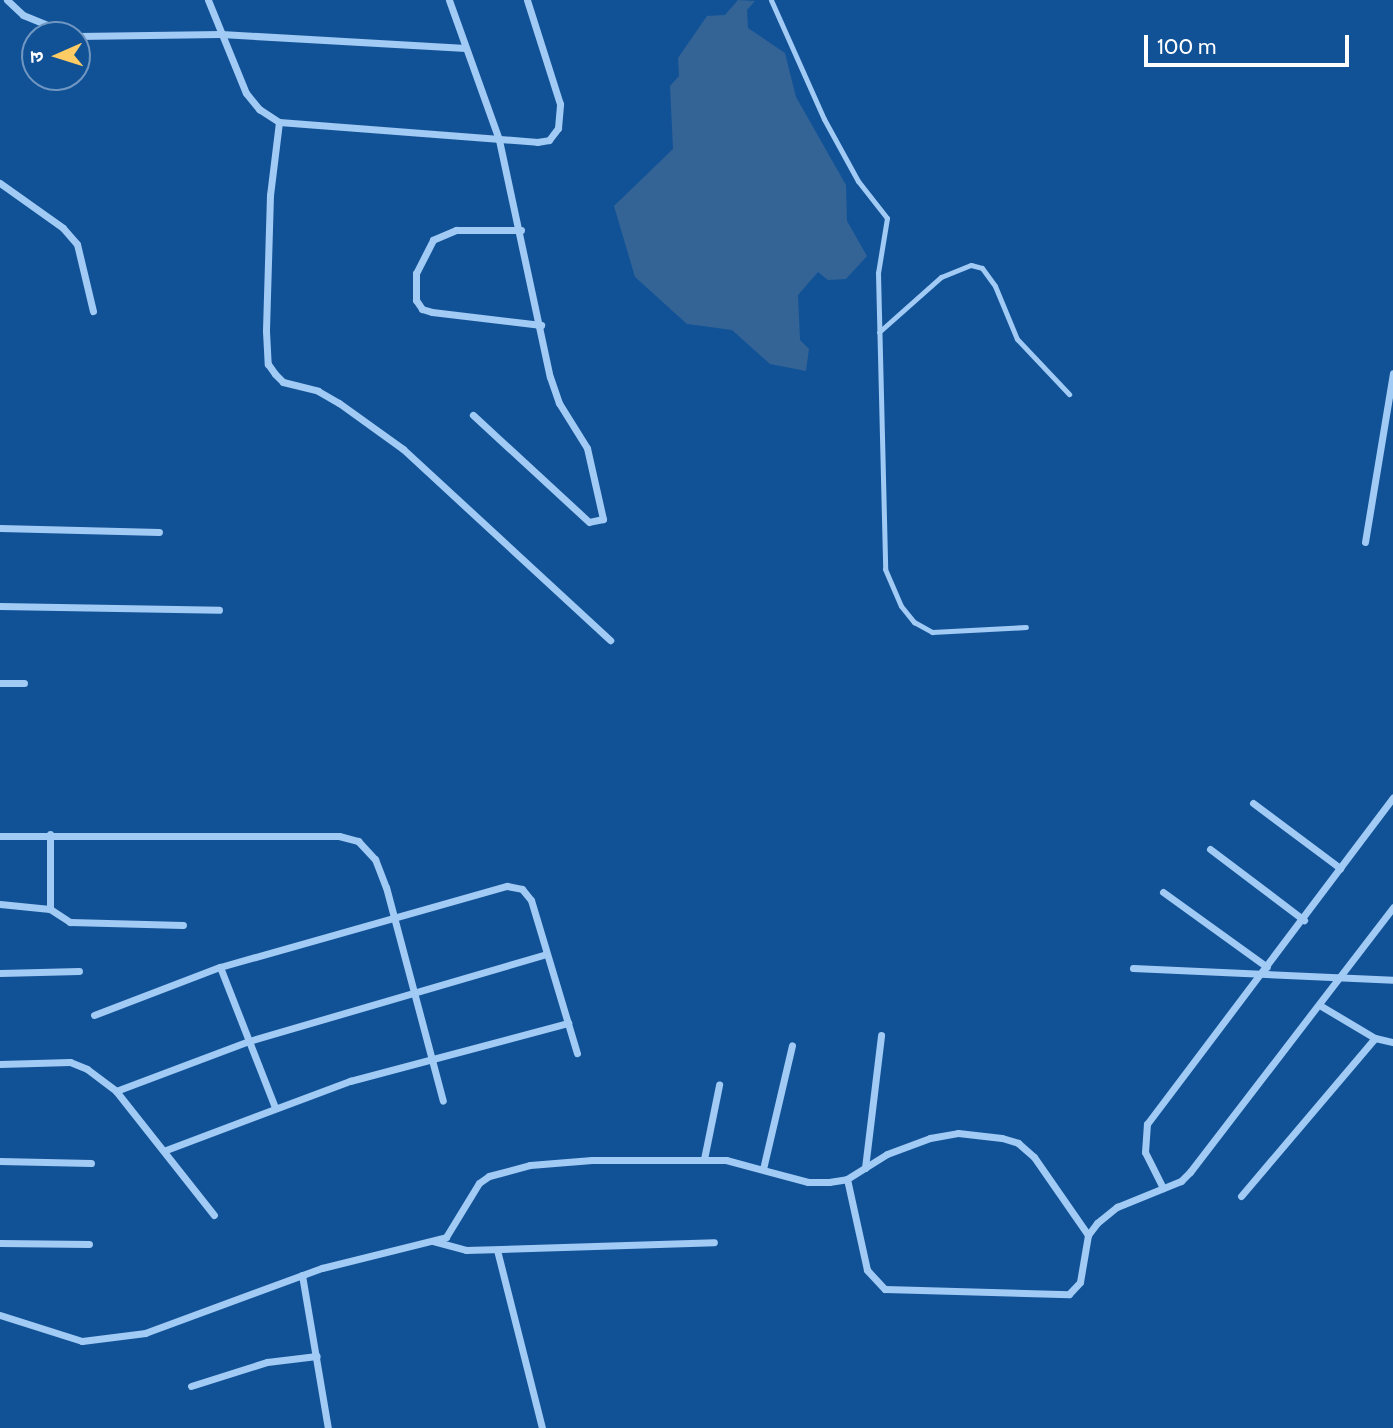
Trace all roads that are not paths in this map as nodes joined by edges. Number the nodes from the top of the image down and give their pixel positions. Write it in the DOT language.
graph roads {
  1 [pos="7,0"];
  2 [pos="208,0"];
  3 [pos="449,0"];
  4 [pos="527,0"];
  5 [pos="771,0"];
  6 [pos="38,21"];
  7 [pos="220,34"];
  8 [pos="91,36"];
  9 [pos="466,48"];
  10 [pos="279,122"];
  11 [pos="499,140"];
  12 [pos="0,183"];
  13 [pos="521,230"];
  14 [pos="93,311"];
  15 [pos="541,325"];
  16 [pos="879,332"];
  17 [pos="1393,373"];
  18 [pos="1069,394"];
  19 [pos="473,415"];
  20 [pos="0,528"];
  21 [pos="159,532"];
  22 [pos="1365,542"];
  23 [pos="0,606"];
  24 [pos="219,610"];
  25 [pos="1026,626"];
  26 [pos="610,640"];
  27 [pos="0,683"];
  28 [pos="24,683"];
  29 [pos="1393,797"];
  30 [pos="1253,803"];
  31 [pos="50,834"];
  32 [pos="0,836"];
  33 [pos="1210,849"];
  34 [pos="1340,867"];
  35 [pos="1163,891"];
  36 [pos="0,904"];
  37 [pos="1393,907"];
  38 [pos="50,909"];
  39 [pos="395,919"];
  40 [pos="1304,920"];
  41 [pos="183,925"];
  42 [pos="547,954"];
  43 [pos="220,967"];
  44 [pos="1133,968"];
  45 [pos="1265,970"];
  46 [pos="79,971"];
  47 [pos="0,973"];
  48 [pos="1341,976"];
  49 [pos="1393,980"];
  50 [pos="414,990"];
  51 [pos="1321,1006"];
  52 [pos="94,1015"];
  53 [pos="568,1023"];
  54 [pos="881,1035"];
  55 [pos="1375,1038"];
  56 [pos="249,1041"];
  57 [pos="1393,1042"];
  58 [pos="792,1045"];
  59 [pos="577,1052"];
  60 [pos="432,1059"];
  61 [pos="0,1064"];
  62 [pos="719,1085"];
  63 [pos="116,1091"];
  64 [pos="443,1101"];
  65 [pos="275,1107"];
  66 [pos="166,1150"];
  67 [pos="704,1158"];
  68 [pos="0,1161"];
  69 [pos="91,1163"];
  70 [pos="865,1168"];
  71 [pos="763,1169"];
  72 [pos="847,1179"];
  73 [pos="1163,1188"];
  74 [pos="1241,1196"];
  75 [pos="214,1215"];
  76 [pos="1088,1235"];
  77 [pos="432,1241"];
  78 [pos="714,1242"];
  79 [pos="0,1243"];
  80 [pos="89,1244"];
  81 [pos="497,1250"];
  82 [pos="302,1275"];
  83 [pos="0,1315"];
  84 [pos="317,1356"];
  85 [pos="191,1386"];
  86 [pos="328,1428"];
  87 [pos="542,1428"];
  1 -- 6 [label="street"];
  2 -- 7 [label="street"];
  3 -- 9 [label="street"];
  4 -- 11 [label="street"];
  5 -- 16 [label="lane"];
  7 -- 8 [label="street"];
  7 -- 9 [label="street"];
  7 -- 10 [label="street"];
  9 -- 11 [label="street"];
  10 -- 11 [label="street"];
  10 -- 26 [label="street"];
  11 -- 13 [label="street"];
  12 -- 14 [label="street"];
  13 -- 15 [label="street"];
  13 -- 15 [label="street"];
  15 -- 19 [label="street"];
  16 -- 18 [label="lane"];
  16 -- 25 [label="lane"];
  17 -- 22 [label="street"];
  20 -- 21 [label="street"];
  23 -- 24 [label="street"];
  27 -- 28 [label="street"];
  29 -- 34 [label="street"];
  30 -- 34 [label="street"];
  31 -- 32 [label="street"];
  31 -- 38 [label="street"];
  31 -- 39 [label="street"];
  33 -- 40 [label="street"];
  34 -- 40 [label="street"];
  35 -- 45 [label="street"];
  36 -- 38 [label="street"];
  37 -- 48 [label="street"];
  38 -- 41 [label="street"];
  39 -- 42 [label="street"];
  39 -- 43 [label="street"];
  39 -- 50 [label="street"];
  40 -- 45 [label="street"];
  42 -- 50 [label="street"];
  42 -- 53 [label="street"];
  43 -- 52 [label="street"];
  43 -- 56 [label="street"];
  44 -- 45 [label="street"];
  45 -- 48 [label="street"];
  45 -- 73 [label="street"];
  46 -- 47 [label="street"];
  48 -- 49 [label="street"];
  48 -- 51 [label="street"];
  50 -- 56 [label="street"];
  50 -- 60 [label="street"];
  51 -- 55 [label="street"];
  51 -- 73 [label="street"];
  53 -- 59 [label="street"];
  53 -- 60 [label="street"];
  54 -- 70 [label="street"];
  55 -- 57 [label="street"];
  55 -- 74 [label="street"];
  56 -- 63 [label="street"];
  56 -- 65 [label="street"];
  58 -- 71 [label="street"];
  60 -- 64 [label="street"];
  60 -- 65 [label="street"];
  61 -- 63 [label="street"];
  62 -- 67 [label="street"];
  63 -- 66 [label="street"];
  65 -- 66 [label="street"];
  66 -- 75 [label="street"];
  67 -- 71 [label="street"];
  67 -- 77 [label="street"];
  68 -- 69 [label="street"];
  70 -- 72 [label="street"];
  70 -- 76 [label="street"];
  71 -- 72 [label="street"];
  72 -- 76 [label="street"];
  73 -- 76 [label="street"];
  77 -- 81 [label="street"];
  77 -- 82 [label="street"];
  78 -- 81 [label="street"];
  79 -- 80 [label="street"];
  81 -- 87 [label="street"];
  82 -- 83 [label="street"];
  82 -- 84 [label="street"];
  84 -- 85 [label="street"];
  84 -- 86 [label="street"];
}
